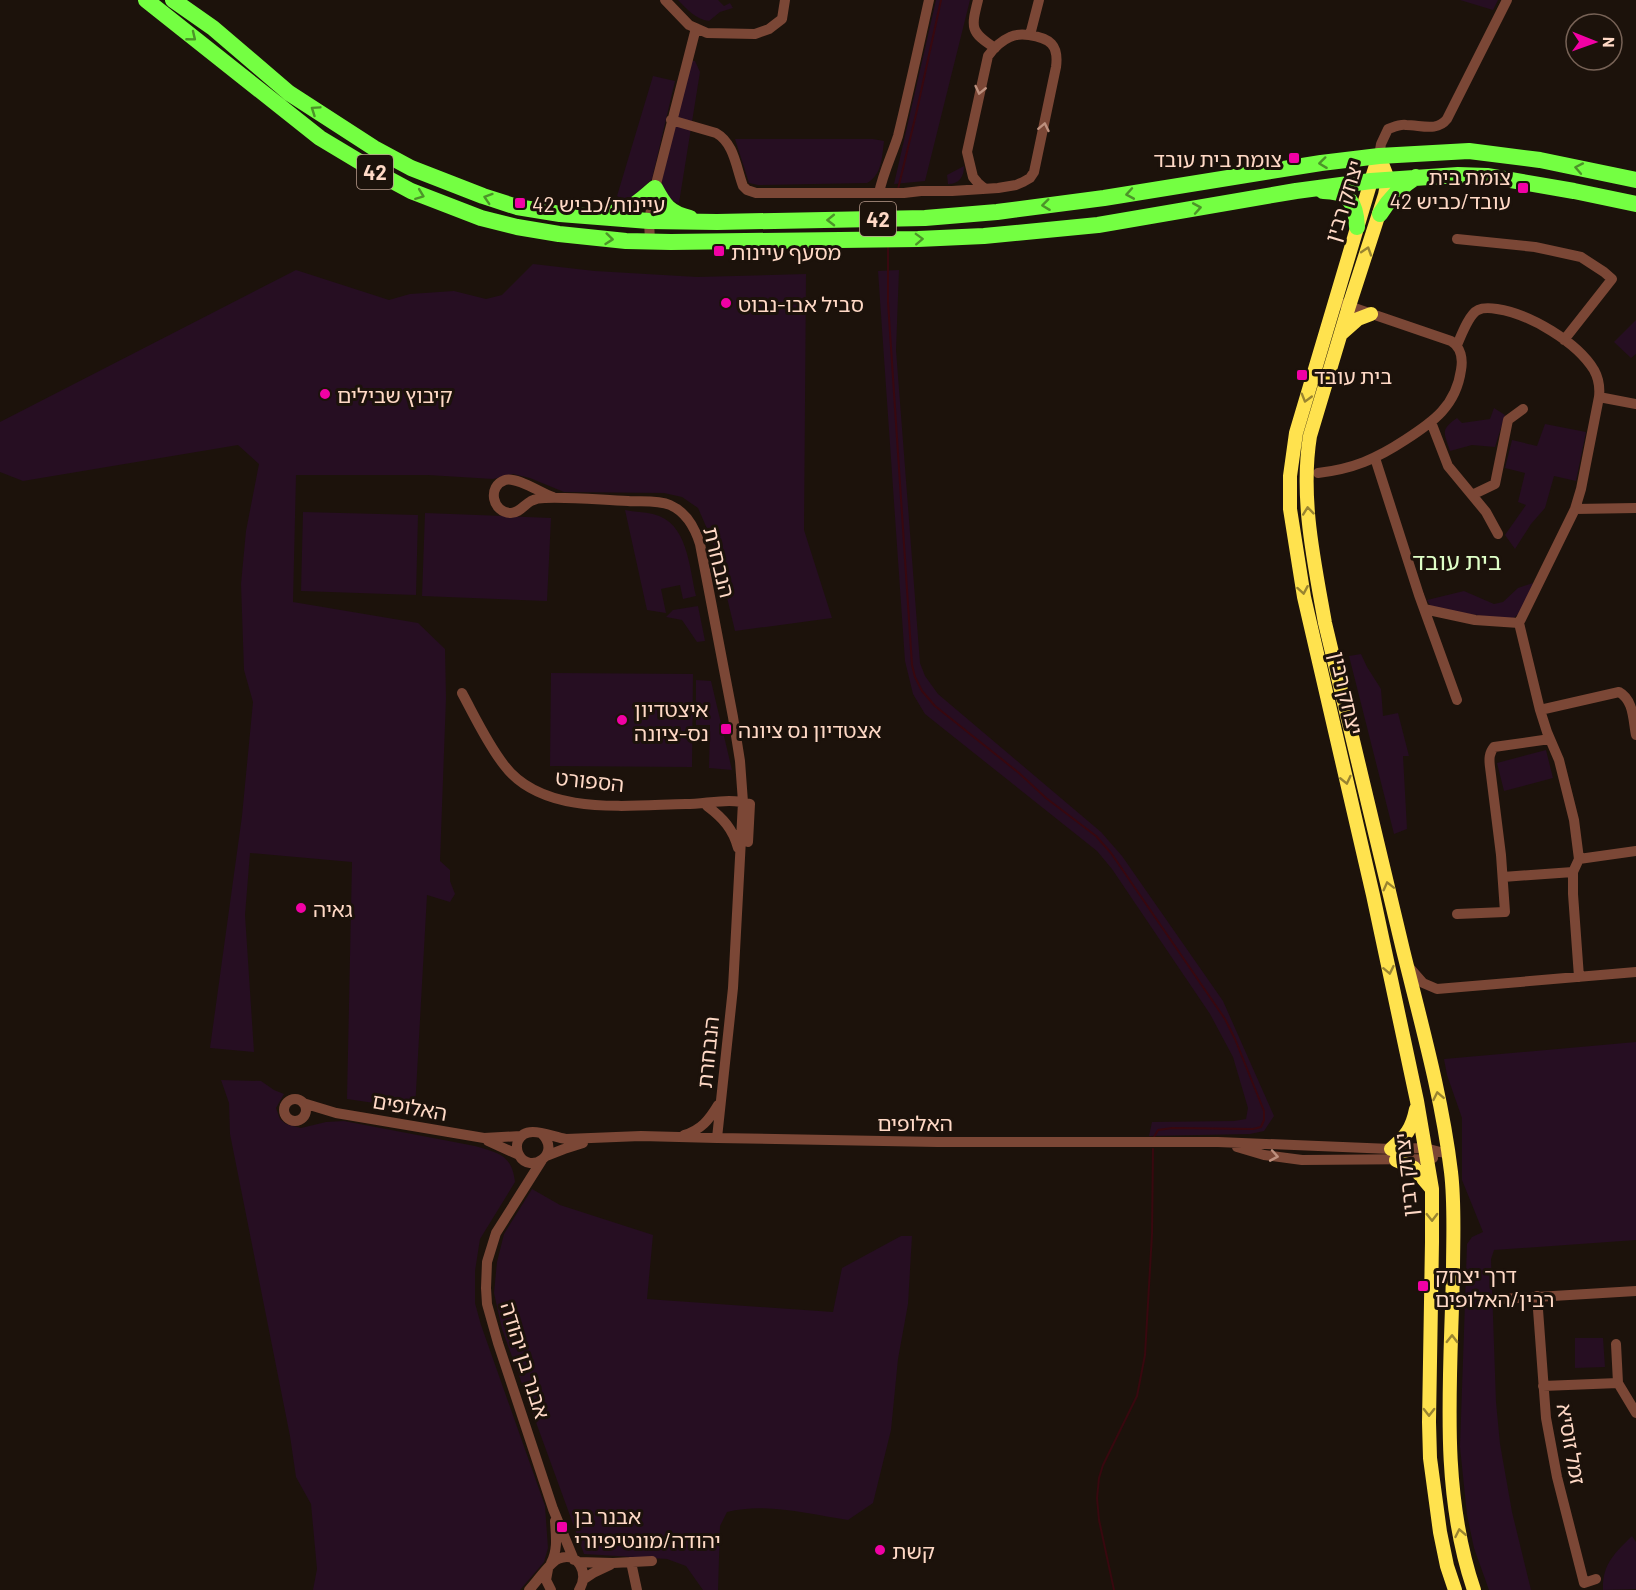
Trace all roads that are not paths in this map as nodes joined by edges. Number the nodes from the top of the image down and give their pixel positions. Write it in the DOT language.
graph roads {
  1 [pos="146,0"];
  2 [pos="173,0"];
  3 [pos="665,0"];
  4 [pos="785,0"];
  5 [pos="929,0"];
  6 [pos="978,0"];
  7 [pos="1039,0"];
  8 [pos="1507,0"];
  9 [pos="696,28"];
  10 [pos="1030,35"];
  11 [pos="994,48"];
  12 [pos="671,120"];
  13 [pos="1379,156"];
  14 [pos="972,172"];
  15 [pos="1416,177"];
  16 [pos="1388,179"];
  17 [pos="1371,180"];
  18 [pos="1636,180"];
  19 [pos="655,188"];
  20 [pos="985,189"];
  21 [pos="958,190"];
  22 [pos="1296,191"];
  23 [pos="879,193"];
  24 [pos="1636,204"];
  25 [pos="1380,214"];
  26 [pos="595,217"];
  27 [pos="650,220"];
  28 [pos="717,222"];
  29 [pos="1357,227"];
  30 [pos="1456,239"];
  31 [pos="650,241"];
  32 [pos="1334,301"];
  33 [pos="1349,306"];
  34 [pos="1371,314"];
  35 [pos="1340,336"];
  36 [pos="1564,340"];
  37 [pos="1456,345"];
  38 [pos="1599,397"];
  39 [pos="1636,404"];
  40 [pos="1523,409"];
  41 [pos="1431,422"];
  42 [pos="1375,458"];
  43 [pos="1318,473"];
  44 [pos="519,482"];
  45 [pos="1472,495"];
  46 [pos="554,497"];
  47 [pos="524,506"];
  48 [pos="1636,508"];
  49 [pos="1575,509"];
  50 [pos="1498,534"];
  51 [pos="1424,609"];
  52 [pos="1519,623"];
  53 [pos="462,693"];
  54 [pos="1458,700"];
  55 [pos="1540,710"];
  56 [pos="733,717"];
  57 [pos="1636,735"];
  58 [pos="1550,740"];
  59 [pos="742,779"];
  60 [pos="723,801"];
  61 [pos="693,804"];
  62 [pos="746,804"];
  63 [pos="707,806"];
  64 [pos="1636,851"];
  65 [pos="740,857"];
  66 [pos="1579,859"];
  67 [pos="1573,872"];
  68 [pos="1503,877"];
  69 [pos="738,898"];
  70 [pos="1457,914"];
  71 [pos="1406,962"];
  72 [pos="1636,972"];
  73 [pos="1579,977"];
  74 [pos="721,1100"];
  75 [pos="1417,1101"];
  76 [pos="303,1103"];
  77 [pos="336,1113"];
  78 [pos="302,1118"];
  79 [pos="542,1134"];
  80 [pos="521,1136"];
  81 [pos="679,1136"];
  82 [pos="476,1137"];
  83 [pos="613,1137"];
  84 [pos="717,1138"];
  85 [pos="1393,1154"];
  86 [pos="1426,1154"];
  87 [pos="1448,1154"];
  88 [pos="520,1157"];
  89 [pos="544,1158"];
  90 [pos="1432,1189"];
  91 [pos="521,1191"];
  92 [pos="1636,1291"];
  93 [pos="1537,1296"];
  94 [pos="1502,1299"];
  95 [pos="1616,1344"];
  96 [pos="1618,1383"];
  97 [pos="1543,1386"];
  98 [pos="1636,1413"];
  99 [pos="554,1509"];
  100 [pos="576,1561"];
  101 [pos="652,1561"];
  102 [pos="631,1562"];
  103 [pos="613,1563"];
  104 [pos="550,1566"];
  105 [pos="1596,1579"];
  106 [pos="581,1586"];
  107 [pos="529,1590"];
  108 [pos="551,1590"];
  109 [pos="637,1590"];
  110 [pos="1455,1590"];
  111 [pos="1474,1590"];
  1 -- 31 [label="highway, 42, one-way"];
  26 -- 2 [label="highway, 42, one-way"];
  3 -- 9 [label="street"];
  4 -- 9 [label="street"];
  5 -- 23 [label="street"];
  6 -- 11 [label="street"];
  7 -- 10 [label="street"];
  8 -- 13 [label="street"];
  9 -- 12 [label="street"];
  10 -- 11 [label="street"];
  20 -- 10 [label="street, one-way"];
  11 -- 14 [label="street, one-way"];
  12 -- 19 [label="street"];
  12 -- 23 [label="street"];
  13 -- 16 [label="main road, יצחק רבין"];
  13 -- 17 [label="main road, יצחק רבין"];
  18 -- 13 [label="highway, 42, one-way"];
  13 -- 28 [label="highway, 42, one-way"];
  14 -- 20 [label="street"];
  14 -- 21 [label="street"];
  15 -- 16 [label="highway, 42"];
  15 -- 24 [label="highway, 42"];
  15 -- 25 [label="highway"];
  16 -- 17 [label="highway, 42"];
  16 -- 25 [label="main road, יצחק רבין"];
  17 -- 22 [label="highway, 42"];
  17 -- 29 [label="main road, יצחק רבין"];
  19 -- 26 [label="highway"];
  19 -- 27 [label="street"];
  19 -- 28 [label="highway"];
  20 -- 21 [label="street"];
  21 -- 23 [label="street"];
  22 -- 29 [label="highway"];
  31 -- 22 [label="highway, 42, one-way"];
  33 -- 25 [label="main road, יצחק רבין, one-way"];
  26 -- 27 [label="highway, 42"];
  27 -- 28 [label="highway, 42"];
  27 -- 31 [label="street"];
  29 -- 32 [label="main road, יצחק רבין"];
  30 -- 36 [label="street"];
  32 -- 33 [label="street"];
  32 -- 75 [label="main road, יצחק רבין, one-way"];
  33 -- 34 [label="street"];
  33 -- 35 [label="main road, יצחק רבין"];
  34 -- 35 [label="main road"];
  34 -- 37 [label="street"];
  71 -- 35 [label="main road, יצחק רבין, one-way"];
  36 -- 37 [label="street"];
  36 -- 38 [label="street"];
  37 -- 41 [label="street"];
  38 -- 39 [label="street"];
  38 -- 49 [label="street"];
  40 -- 45 [label="street"];
  41 -- 42 [label="street"];
  41 -- 45 [label="street"];
  42 -- 43 [label="street"];
  42 -- 51 [label="street"];
  44 -- 46 [label="street, הנבחרת"];
  44 -- 47 [label="street"];
  44 -- 47 [label="street"];
  45 -- 50 [label="street"];
  46 -- 47 [label="street, הנבחרת"];
  46 -- 56 [label="street, הנבחרת"];
  48 -- 49 [label="street"];
  49 -- 52 [label="street"];
  51 -- 52 [label="street"];
  51 -- 54 [label="street"];
  52 -- 55 [label="street"];
  53 -- 61 [label="street, הספורט"];
  55 -- 57 [label="street"];
  55 -- 58 [label="street"];
  56 -- 59 [label="street, הנבחרת"];
  56 -- 62 [label="street, הנבחרת"];
  58 -- 66 [label="street"];
  58 -- 68 [label="street"];
  59 -- 60 [label="street"];
  59 -- 62 [label="street, הנבחרת"];
  60 -- 61 [label="street, הספורט"];
  60 -- 62 [label="street, הספורט"];
  61 -- 63 [label="street, הספורט"];
  62 -- 63 [label="street, הספורט"];
  62 -- 65 [label="street, הנבחרת"];
  62 -- 69 [label="street, הנבחרת"];
  63 -- 65 [label="street"];
  64 -- 66 [label="street"];
  65 -- 69 [label="street, הנבחרת"];
  66 -- 67 [label="street"];
  67 -- 68 [label="street"];
  67 -- 73 [label="street"];
  68 -- 70 [label="street"];
  69 -- 74 [label="street, הנבחרת"];
  71 -- 73 [label="street"];
  87 -- 71 [label="main road, יצחק רבין, one-way"];
  72 -- 73 [label="street"];
  74 -- 81 [label="street"];
  74 -- 84 [label="street, הנבחרת"];
  75 -- 85 [label="main road"];
  75 -- 86 [label="main road, יצחק רבין"];
  76 -- 77 [label="street, האלופים"];
  76 -- 78 [label="street"];
  76 -- 78 [label="street"];
  77 -- 78 [label="street, האלופים"];
  77 -- 82 [label="street, האלופים"];
  79 -- 80 [label="street"];
  79 -- 83 [label="street, האלופים"];
  79 -- 89 [label="street"];
  80 -- 82 [label="street, האלופים"];
  80 -- 88 [label="street"];
  81 -- 83 [label="street, האלופים"];
  81 -- 84 [label="street, האלופים"];
  82 -- 88 [label="street, האלופים"];
  83 -- 89 [label="street, האלופים"];
  84 -- 85 [label="street, האלופים"];
  85 -- 86 [label="street, האלופים"];
  85 -- 90 [label="main road"];
  86 -- 87 [label="street, האלופים"];
  86 -- 90 [label="main road, יצחק רבין"];
  111 -- 87 [label="main road, יצחק רבין, one-way"];
  88 -- 89 [label="street"];
  88 -- 91 [label="street, אבנר בן יהודה"];
  89 -- 91 [label="street, אבנר בן יהודה"];
  90 -- 110 [label="main road, יצחק רבין, one-way"];
  91 -- 99 [label="street, אבנר בן יהודה"];
  92 -- 93 [label="street"];
  93 -- 94 [label="street"];
  93 -- 97 [label="street, זמל זוסיא"];
  95 -- 96 [label="street"];
  96 -- 97 [label="street"];
  96 -- 98 [label="street"];
  97 -- 105 [label="street, זמל זוסיא"];
  99 -- 100 [label="street, אבנר בן יהודה"];
  99 -- 104 [label="street, אבנר בן יהודה"];
  100 -- 103 [label="street"];
  100 -- 104 [label="street"];
  100 -- 106 [label="street, אבנר בן יהודה"];
  101 -- 102 [label="street"];
  102 -- 103 [label="street"];
  102 -- 109 [label="street"];
  103 -- 106 [label="street"];
  104 -- 107 [label="street"];
  104 -- 108 [label="street, אבנר בן יהודה"];
}
